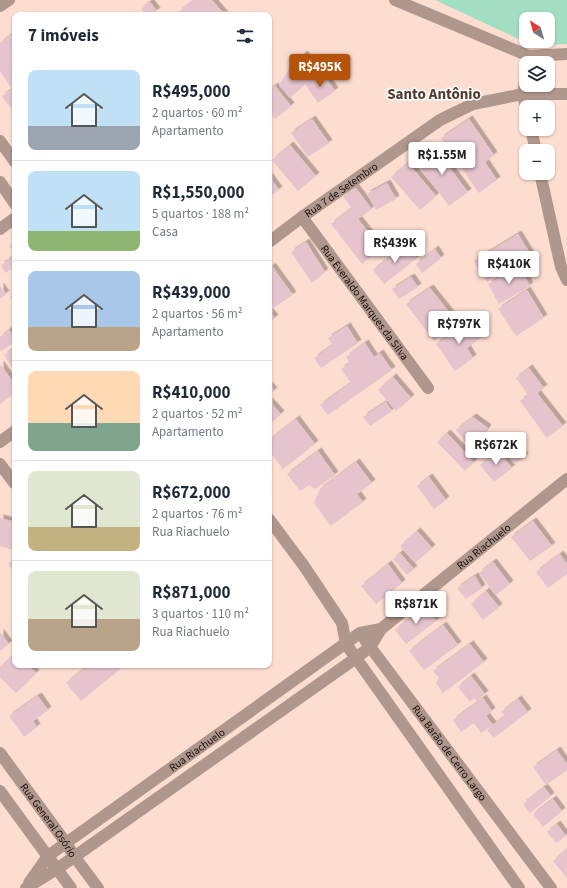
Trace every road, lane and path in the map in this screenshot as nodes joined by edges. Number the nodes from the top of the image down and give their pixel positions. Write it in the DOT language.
graph roads {
  1 [pos="8,0"];
  2 [pos="395,0"];
  3 [pos="0,6"];
  4 [pos="567,54"];
  5 [pos="521,56"];
  6 [pos="551,56"];
  7 [pos="523,94"];
  8 [pos="567,94"];
  9 [pos="524,100"];
  10 [pos="0,141"];
  11 [pos="12,158"];
  12 [pos="542,180"];
  13 [pos="0,182"];
  14 [pos="12,200"];
  15 [pos="302,217"];
  16 [pos="12,220"];
  17 [pos="0,229"];
  18 [pos="272,240"];
  19 [pos="567,280"];
  20 [pos="428,388"];
  21 [pos="12,433"];
  22 [pos="0,442"];
  23 [pos="0,464"];
  24 [pos="567,479"];
  25 [pos="12,480"];
  26 [pos="272,523"];
  27 [pos="342,623"];
  28 [pos="381,629"];
  29 [pos="360,633"];
  30 [pos="346,644"];
  31 [pos="370,647"];
  32 [pos="356,658"];
  33 [pos="0,753"];
  34 [pos="455,760"];
  35 [pos="436,771"];
  36 [pos="0,792"];
  37 [pos="66,843"];
  38 [pos="48,856"];
  39 [pos="74,856"];
  40 [pos="57,868"];
  41 [pos="26,888"];
  42 [pos="71,888"];
  43 [pos="98,888"];
  44 [pos="519,888"];
  45 [pos="551,888"];
  1 -- 3 [label="street"];
  2 -- 5 [label="street"];
  4 -- 6 [label="street"];
  7 -- 8 [label="street, Rua 7 de Setembro"];
  7 -- 9 [label="street"];
  7 -- 15 [label="street, Rua 7 de Setembro"];
  10 -- 11 [label="street"];
  12 -- 19 [label="street"];
  13 -- 14 [label="street"];
  15 -- 18 [label="street, Rua 7 de Setembro"];
  15 -- 20 [label="street, Rua Everaldo Marques da Silva"];
  16 -- 17 [label="street"];
  21 -- 22 [label="street"];
  23 -- 25 [label="street"];
  24 -- 28 [label="street, Rua Riachuelo"];
  26 -- 27 [label="street, Rua Barão de Cerro Largo"];
  27 -- 29 [label="street, Rua Barão de Cerro Largo"];
  27 -- 30 [label="street, Rua Barão de Cerro Largo"];
  28 -- 29 [label="street, Rua Riachuelo"];
  28 -- 31 [label="street, Rua Riachuelo"];
  29 -- 30 [label="street, Rua Riachuelo"];
  29 -- 31 [label="street, Rua Barão de Cerro Largo"];
  30 -- 32 [label="street, Rua Barão de Cerro Largo"];
  30 -- 37 [label="street, Rua Riachuelo"];
  31 -- 32 [label="street, Rua Riachuelo"];
  31 -- 34 [label="street, Rua Barão de Cerro Largo"];
  32 -- 35 [label="street, Rua Barão de Cerro Largo"];
  32 -- 39 [label="street, Rua Riachuelo"];
  33 -- 37 [label="street, Rua General Osório"];
  34 -- 35 [label="street"];
  34 -- 45 [label="street, Rua Barão de Cerro Largo"];
  35 -- 44 [label="street, Rua Barão de Cerro Largo"];
  36 -- 38 [label="street, Rua General Osório"];
  37 -- 38 [label="street, Rua Riachuelo"];
  37 -- 39 [label="street, Rua General Osório"];
  38 -- 40 [label="street, Rua General Osório"];
  38 -- 41 [label="street, Rua Riachuelo"];
  39 -- 40 [label="street, Rua Riachuelo"];
  39 -- 43 [label="street, Rua General Osório"];
  40 -- 41 [label="street, Rua Riachuelo"];
  40 -- 42 [label="street, Rua General Osório"];
}
